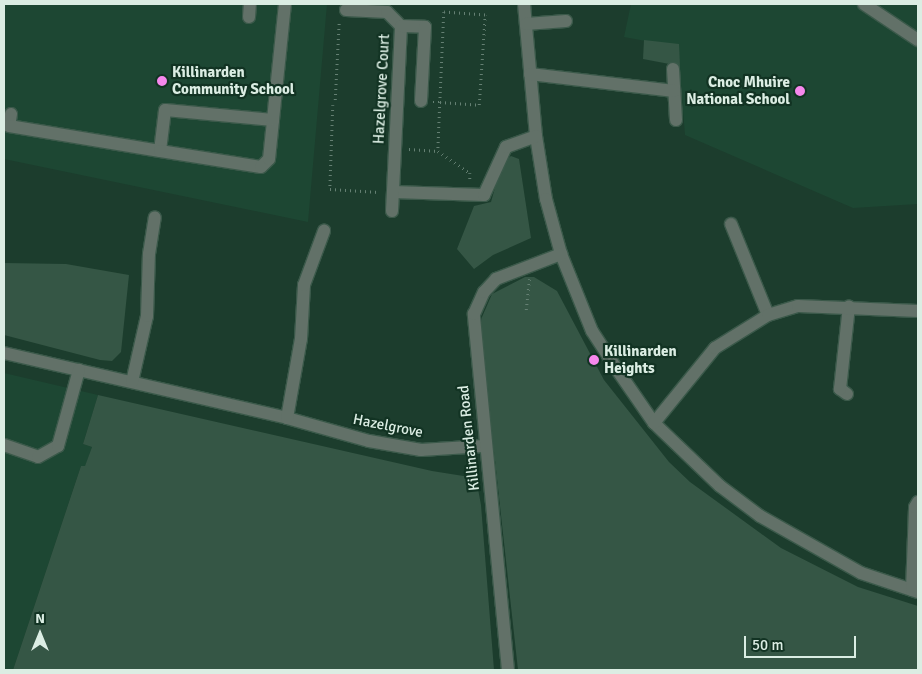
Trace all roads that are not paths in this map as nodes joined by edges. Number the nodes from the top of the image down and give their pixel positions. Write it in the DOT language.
graph roads {
  1 [pos="250,4"];
  2 [pos="285,4"];
  3 [pos="524,4"];
  4 [pos="864,4"];
  5 [pos="347,15"];
  6 [pos="249,17"];
  7 [pos="566,20"];
  8 [pos="526,24"];
  9 [pos="401,26"];
  10 [pos="918,40"];
  11 [pos="673,69"];
  12 [pos="530,74"];
  13 [pos="674,91"];
  14 [pos="421,101"];
  15 [pos="11,114"];
  16 [pos="273,120"];
  17 [pos="676,120"];
  18 [pos="536,136"];
  19 [pos="160,151"];
  20 [pos="393,192"];
  21 [pos="392,211"];
  22 [pos="155,217"];
  23 [pos="731,224"];
  24 [pos="324,231"];
  25 [pos="561,254"];
  26 [pos="849,306"];
  27 [pos="918,311"];
  28 [pos="768,315"];
  29 [pos="4,353"];
  30 [pos="79,370"];
  31 [pos="132,382"];
  32 [pos="847,394"];
  33 [pos="287,418"];
  34 [pos="654,423"];
  35 [pos="4,445"];
  36 [pos="484,446"];
  37 [pos="918,502"];
  38 [pos="915,591"];
  39 [pos="508,670"];
  1 -- 6 [label="street"];
  2 -- 16 [label="street"];
  3 -- 8 [label="street"];
  4 -- 10 [label="street"];
  5 -- 9 [label="street"];
  7 -- 8 [label="street"];
  8 -- 12 [label="street"];
  9 -- 14 [label="street, Hazelgrove Court"];
  9 -- 20 [label="street, Hazelgrove Court"];
  11 -- 13 [label="street"];
  12 -- 13 [label="street"];
  12 -- 18 [label="street"];
  13 -- 17 [label="street"];
  15 -- 19 [label="street"];
  16 -- 19 [label="street"];
  16 -- 19 [label="street"];
  18 -- 20 [label="street"];
  18 -- 25 [label="street"];
  20 -- 21 [label="street, Hazelgrove Court"];
  22 -- 31 [label="street"];
  23 -- 28 [label="street"];
  24 -- 33 [label="street"];
  25 -- 34 [label="street"];
  25 -- 36 [label="street, Killinarden Road"];
  26 -- 27 [label="street"];
  26 -- 28 [label="street"];
  26 -- 32 [label="street"];
  28 -- 34 [label="street"];
  29 -- 30 [label="street, Hazelgrove"];
  30 -- 31 [label="street, Hazelgrove"];
  30 -- 35 [label="street"];
  31 -- 33 [label="street, Hazelgrove"];
  33 -- 36 [label="street, Hazelgrove"];
  34 -- 38 [label="street"];
  36 -- 39 [label="street, Killinarden Road"];
  37 -- 38 [label="street"];
}
